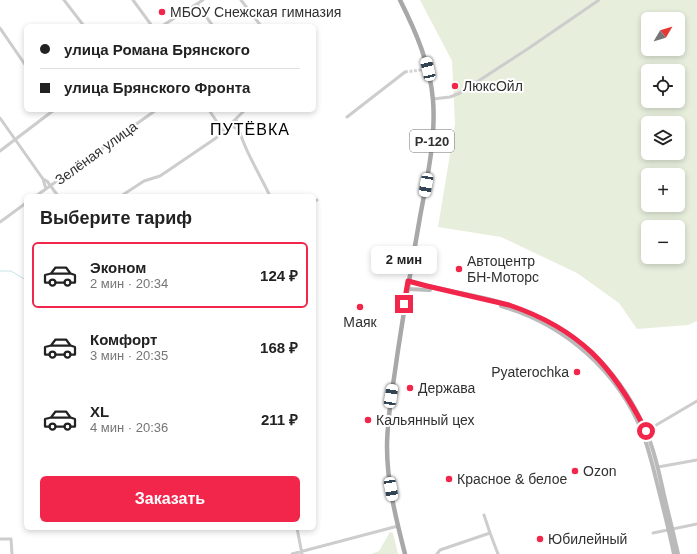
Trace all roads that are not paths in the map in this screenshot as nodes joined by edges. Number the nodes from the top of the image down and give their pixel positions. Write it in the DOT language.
graph roads {
  1 [pos="64,0"];
  2 [pos="133,0"];
  3 [pos="203,0"];
  4 [pos="240,0"];
  5 [pos="400,0"];
  6 [pos="599,0"];
  7 [pos="197,4"];
  8 [pos="82,24"];
  9 [pos="151,24"];
  10 [pos="165,24"];
  11 [pos="212,24"];
  12 [pos="259,24"];
  13 [pos="0,28"];
  14 [pos="24,63"];
  15 [pos="405,72"];
  16 [pos="433,99"];
  17 [pos="51,112"];
  18 [pos="153,112"];
  19 [pos="210,112"];
  20 [pos="243,112"];
  21 [pos="347,117"];
  22 [pos="0,118"];
  23 [pos="236,119"];
  24 [pos="228,126"];
  25 [pos="239,130"];
  26 [pos="223,131"];
  27 [pos="16,139"];
  28 [pos="0,151"];
  29 [pos="43,179"];
  30 [pos="51,185"];
  31 [pos="46,189"];
  32 [pos="39,194"];
  33 [pos="57,194"];
  34 [pos="124,194"];
  35 [pos="269,194"];
  36 [pos="24,204"];
  37 [pos="0,222"];
  38 [pos="408,281"];
  39 [pos="407,288"];
  40 [pos="697,401"];
  41 [pos="646,431"];
  42 [pos="697,460"];
  43 [pos="658,467"];
  44 [pos="484,516"];
  45 [pos="697,524"];
  46 [pos="398,526"];
  47 [pos="670,529"];
  48 [pos="297,530"];
  49 [pos="490,532"];
  50 [pos="654,533"];
  51 [pos="0,539"];
  52 [pos="301,553"];
  53 [pos="12,554"];
  54 [pos="292,554"];
  55 [pos="405,554"];
  56 [pos="437,554"];
  57 [pos="498,554"];
  58 [pos="674,554"];
  59 [pos="678,554"];
  1 -- 8 [label="street"];
  2 -- 9 [label="street"];
  3 -- 7 [label="street"];
  4 -- 12 [label="street"];
  5 -- 16 [label="main road, Р-120"];
  6 -- 16 [label="street"];
  7 -- 10 [label="street"];
  7 -- 11 [label="street"];
  13 -- 14 [label="street"];
  15 -- 21 [label="street"];
  16 -- 38 [label="main road, Р-120"];
  17 -- 27 [label="street"];
  18 -- 30 [label="street, Зелёная улица"];
  19 -- 26 [label="street"];
  20 -- 23 [label="street"];
  22 -- 27 [label="street"];
  23 -- 24 [label="street"];
  23 -- 25 [label="street"];
  24 -- 25 [label="street"];
  24 -- 26 [label="street"];
  25 -- 35 [label="street"];
  26 -- 34 [label="street"];
  27 -- 28 [label="street"];
  27 -- 29 [label="street"];
  29 -- 30 [label="street"];
  29 -- 31 [label="street"];
  30 -- 31 [label="street, Зелёная улица"];
  30 -- 33 [label="street"];
  31 -- 32 [label="street, Зелёная улица"];
  36 -- 37 [label="street"];
  38 -- 39 [label="main road, Р-120"];
  38 -- 41 [label="main road"];
  39 -- 46 [label="main road, Р-120"];
  39 -- 47 [label="main road"];
  40 -- 41 [label="street"];
  41 -- 43 [label="main road"];
  42 -- 43 [label="street"];
  43 -- 47 [label="main road"];
  44 -- 49 [label="street"];
  45 -- 47 [label="street"];
  46 -- 52 [label="street"];
  46 -- 55 [label="main road, Р-120"];
  47 -- 50 [label="street"];
  47 -- 58 [label="main road"];
  47 -- 59 [label="main road"];
  48 -- 52 [label="street"];
  49 -- 56 [label="street"];
  49 -- 57 [label="street"];
  51 -- 53 [label="street"];
  52 -- 54 [label="street"];
}
